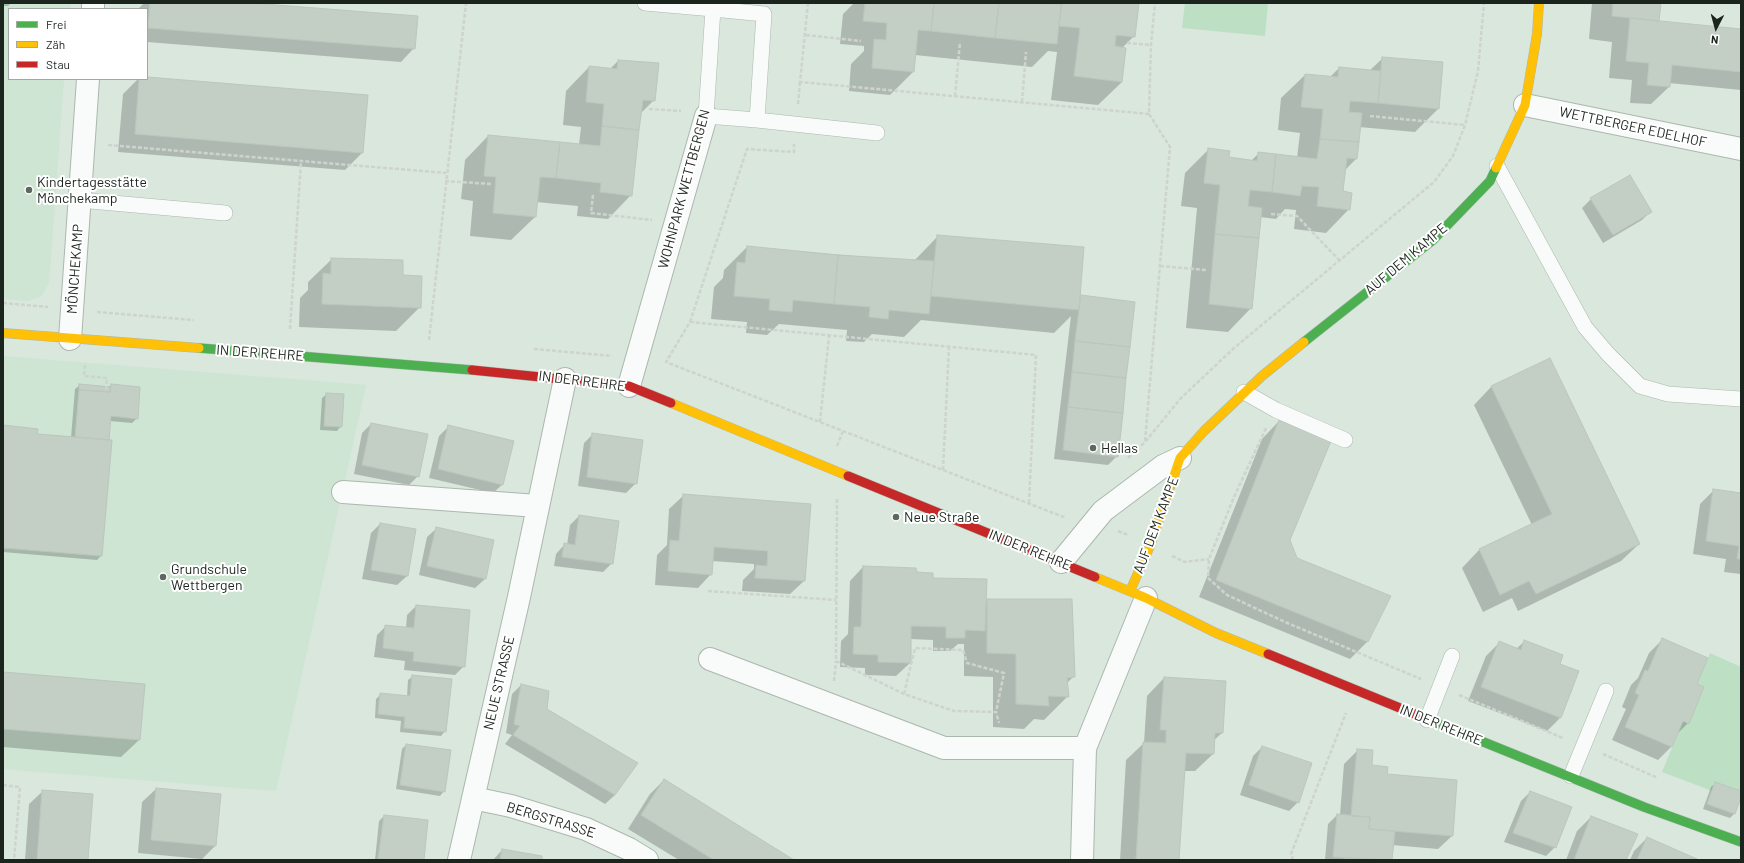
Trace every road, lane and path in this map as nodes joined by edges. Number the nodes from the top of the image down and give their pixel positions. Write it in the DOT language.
graph roads {
  1 [pos="466,3"];
  2 [pos="645,3"];
  3 [pos="808,3"];
  4 [pos="1155,3"];
  5 [pos="1484,3"];
  6 [pos="1539,3"];
  7 [pos="714,9"];
  8 [pos="806,35"];
  9 [pos="861,41"];
  10 [pos="960,42"];
  11 [pos="1127,43"];
  12 [pos="1151,45"];
  13 [pos="1026,52"];
  14 [pos="88,80"];
  15 [pos="800,82"];
  16 [pos="955,96"];
  17 [pos="1022,102"];
  18 [pos="1526,105"];
  19 [pos="649,109"];
  20 [pos="696,113"];
  21 [pos="1149,114"];
  22 [pos="1370,116"];
  23 [pos="757,120"];
  24 [pos="796,124"];
  25 [pos="1465,125"];
  26 [pos="877,133"];
  27 [pos="84,143"];
  28 [pos="1741,149"];
  29 [pos="301,161"];
  30 [pos="1497,166"];
  31 [pos="446,172"];
  32 [pos="445,181"];
  33 [pos="491,184"];
  34 [pos="593,195"];
  35 [pos="79,200"];
  36 [pos="225,213"];
  37 [pos="1270,214"];
  38 [pos="658,220"];
  39 [pos="1339,260"];
  40 [pos="1160,266"];
  41 [pos="1206,270"];
  42 [pos="690,322"];
  43 [pos="290,328"];
  44 [pos="3,333"];
  45 [pos="829,336"];
  46 [pos="70,339"];
  47 [pos="949,346"];
  48 [pos="85,362"];
  49 [pos="426,365"];
  50 [pos="565,379"];
  51 [pos="629,386"];
  52 [pos="106,392"];
  53 [pos="1244,392"];
  54 [pos="1741,399"];
  55 [pos="1276,410"];
  56 [pos="820,422"];
  57 [pos="1345,440"];
  58 [pos="1145,442"];
  59 [pos="1180,458"];
  60 [pos="1124,463"];
  61 [pos="829,468"];
  62 [pos="943,470"];
  63 [pos="343,492"];
  64 [pos="1029,503"];
  65 [pos="538,506"];
  66 [pos="1072,514"];
  67 [pos="1061,562"];
  68 [pos="708,591"];
  69 [pos="1138,594"];
  70 [pos="836,600"];
  71 [pos="1452,656"];
  72 [pos="710,659"];
  73 [pos="1440,687"];
  74 [pos="1355,690"];
  75 [pos="1606,691"];
  76 [pos="904,694"];
  77 [pos="996,712"];
  78 [pos="1427,720"];
  79 [pos="1001,729"];
  80 [pos="1583,746"];
  81 [pos="1085,748"];
  82 [pos="1571,776"];
  83 [pos="1658,778"];
  84 [pos="3,785"];
  85 [pos="473,798"];
  86 [pos="1741,842"];
  87 [pos="14,860"];
  88 [pos="460,860"];
  89 [pos="647,860"];
  90 [pos="1082,860"];
  91 [pos="1293,860"];
  1 -- 31 [label="path"];
  2 -- 7 [label="lane"];
  3 -- 8 [label="path"];
  4 -- 12 [label="path"];
  5 -- 25 [label="path"];
  6 -- 18 [label="street, AUF DEM KAMPE"];
  7 -- 20 [label="lane, WOHNPARK WETTBERGEN"];
  7 -- 23 [label="lane"];
  8 -- 9 [label="path"];
  8 -- 15 [label="path"];
  10 -- 16 [label="path"];
  11 -- 12 [label="path"];
  12 -- 21 [label="path"];
  13 -- 17 [label="path"];
  14 -- 27 [label="street, MÖNCHEKAMP"];
  15 -- 16 [label="path"];
  15 -- 24 [label="path"];
  16 -- 17 [label="path"];
  17 -- 21 [label="path"];
  18 -- 28 [label="street, WETTBERGER EDELHOF"];
  18 -- 30 [label="street, AUF DEM KAMPE"];
  19 -- 20 [label="path"];
  20 -- 23 [label="lane"];
  20 -- 51 [label="street, WOHNPARK WETTBERGEN"];
  21 -- 40 [label="path"];
  22 -- 25 [label="path"];
  23 -- 24 [label="lane"];
  24 -- 26 [label="lane"];
  24 -- 42 [label="path"];
  25 -- 39 [label="path"];
  27 -- 29 [label="path"];
  27 -- 35 [label="street, MÖNCHEKAMP"];
  29 -- 31 [label="path"];
  29 -- 43 [label="path"];
  30 -- 53 [label="street, AUF DEM KAMPE"];
  30 -- 54 [label="lane"];
  31 -- 32 [label="path"];
  32 -- 33 [label="path"];
  32 -- 49 [label="path"];
  34 -- 38 [label="path"];
  35 -- 36 [label="lane"];
  35 -- 46 [label="street, MÖNCHEKAMP"];
  37 -- 39 [label="path"];
  39 -- 58 [label="path"];
  40 -- 41 [label="path"];
  40 -- 58 [label="path"];
  42 -- 45 [label="path"];
  42 -- 56 [label="path"];
  44 -- 46 [label="street, IN DER REHRE"];
  45 -- 47 [label="path"];
  45 -- 56 [label="path"];
  46 -- 49 [label="street, IN DER REHRE"];
  47 -- 62 [label="path"];
  47 -- 64 [label="path"];
  48 -- 52 [label="path"];
  49 -- 50 [label="street, IN DER REHRE"];
  50 -- 51 [label="street, IN DER REHRE"];
  50 -- 65 [label="street, NEUE STRASSE"];
  51 -- 61 [label="street, IN DER REHRE"];
  53 -- 55 [label="lane"];
  53 -- 59 [label="street, AUF DEM KAMPE"];
  55 -- 57 [label="lane"];
  55 -- 73 [label="path"];
  56 -- 62 [label="path"];
  58 -- 60 [label="path"];
  59 -- 67 [label="street, AUF DEM KAMPE"];
  59 -- 69 [label="street, AUF DEM KAMPE"];
  61 -- 67 [label="street, IN DER REHRE"];
  61 -- 70 [label="path"];
  62 -- 64 [label="path"];
  63 -- 65 [label="street"];
  64 -- 66 [label="path"];
  65 -- 85 [label="street, NEUE STRASSE"];
  67 -- 69 [label="street, IN DER REHRE"];
  68 -- 70 [label="path"];
  69 -- 74 [label="street, IN DER REHRE"];
  69 -- 81 [label="street"];
  70 -- 76 [label="path"];
  71 -- 73 [label="lane"];
  72 -- 81 [label="street"];
  73 -- 78 [label="lane"];
  73 -- 80 [label="path"];
  74 -- 78 [label="street, IN DER REHRE"];
  74 -- 91 [label="path"];
  75 -- 80 [label="lane"];
  76 -- 77 [label="path"];
  76 -- 77 [label="path"];
  77 -- 79 [label="path"];
  78 -- 82 [label="street, IN DER REHRE"];
  80 -- 82 [label="lane"];
  80 -- 83 [label="path"];
  81 -- 90 [label="street"];
  82 -- 86 [label="street, IN DER REHRE"];
  84 -- 87 [label="path"];
  85 -- 88 [label="street, NEUE STRASSE"];
  85 -- 89 [label="street, BERGSTRASSE"];
}
